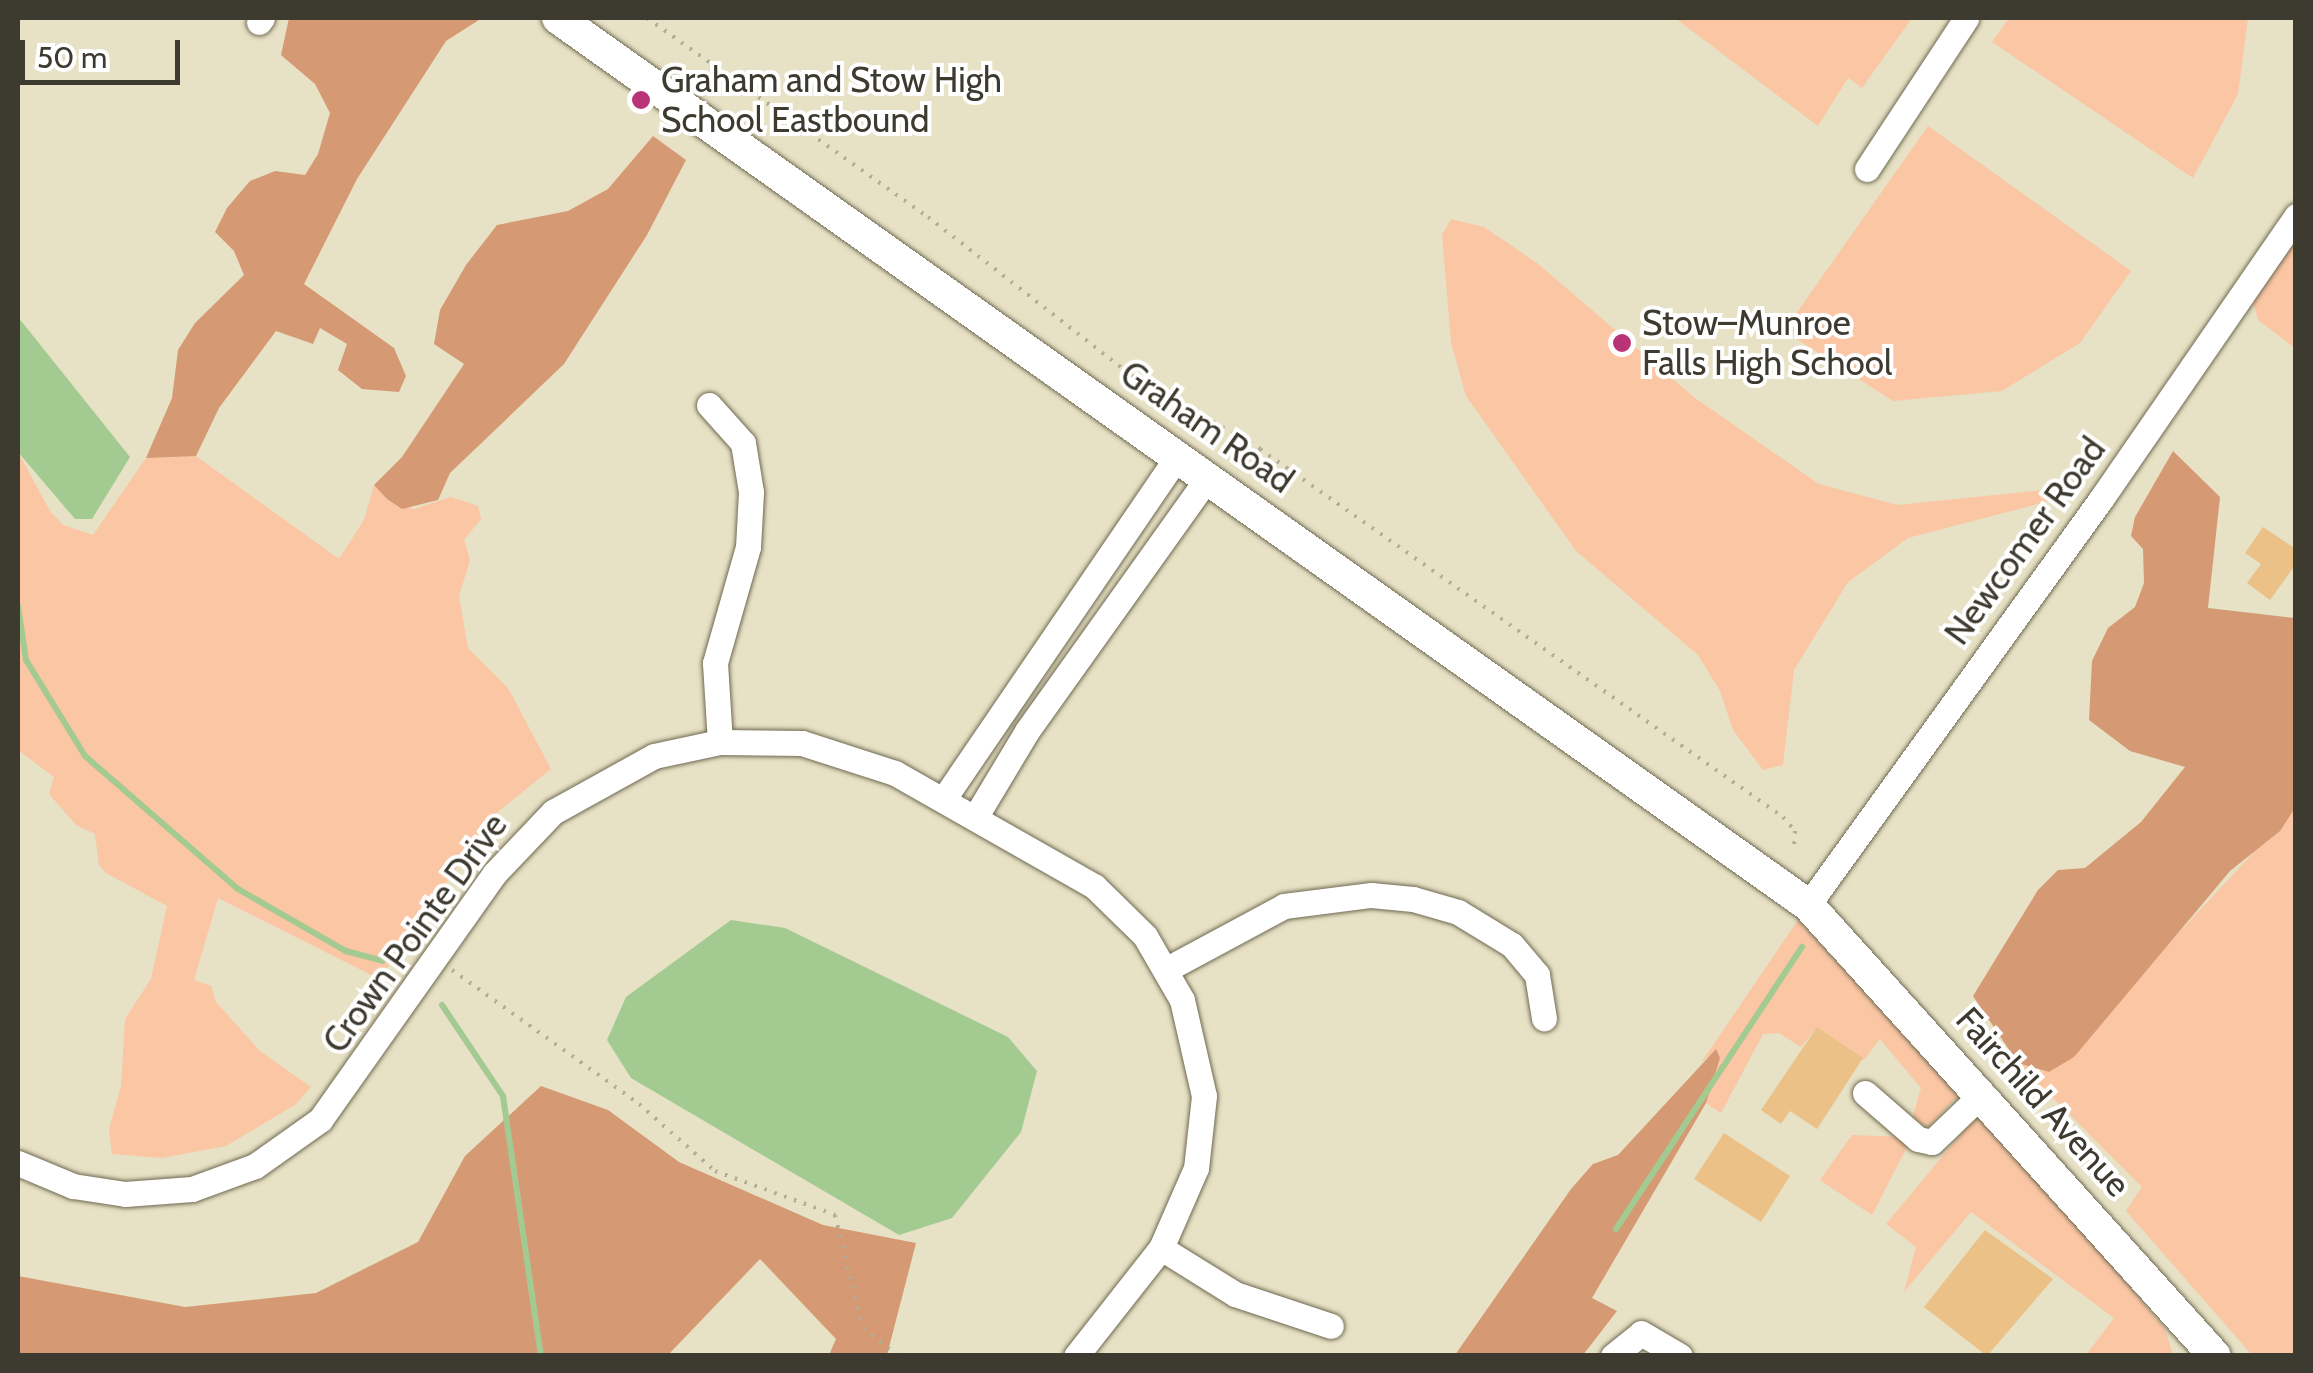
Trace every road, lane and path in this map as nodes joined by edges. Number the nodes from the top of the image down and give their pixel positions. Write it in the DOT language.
graph roads {
  1 [pos="558,18"];
  2 [pos="647,18"];
  3 [pos="1966,18"];
  4 [pos="1866,169"];
  5 [pos="2296,216"];
  6 [pos="709,405"];
  7 [pos="1178,455"];
  8 [pos="1208,476"];
  9 [pos="1100,568"];
  10 [pos="1128,588"];
  11 [pos="1024,672"];
  12 [pos="1055,693"];
  13 [pos="720,742"];
  14 [pos="944,798"];
  15 [pos="976,816"];
  16 [pos="1794,852"];
  17 [pos="1808,905"];
  18 [pos="1167,969"];
  19 [pos="452,970"];
  20 [pos="1544,1018"];
  21 [pos="1865,1093"];
  22 [pos="1982,1094"];
  23 [pos="18,1164"];
  24 [pos="1161,1248"];
  25 [pos="1331,1326"];
  26 [pos="2212,1354"];
  27 [pos="898,1356"];
  28 [pos="1076,1356"];
  29 [pos="1613,1356"];
  30 [pos="1680,1356"];
  1 -- 7 [label="main road, Graham Road"];
  2 -- 16 [label="path"];
  3 -- 4 [label="street"];
  5 -- 17 [label="street, Newcomer Road"];
  6 -- 13 [label="street"];
  7 -- 8 [label="main road, Graham Road"];
  7 -- 9 [label="street"];
  8 -- 10 [label="street"];
  8 -- 17 [label="main road, Graham Road"];
  9 -- 10 [label="street"];
  9 -- 11 [label="street"];
  10 -- 12 [label="street"];
  11 -- 12 [label="street"];
  11 -- 14 [label="street"];
  12 -- 15 [label="street"];
  13 -- 14 [label="street, Crown Pointe Drive"];
  13 -- 23 [label="street, Crown Pointe Drive"];
  14 -- 15 [label="street, Crown Pointe Drive"];
  15 -- 18 [label="street, Crown Pointe Drive"];
  17 -- 22 [label="main road, Fairchild Avenue"];
  18 -- 20 [label="street"];
  18 -- 24 [label="street, Crown Pointe Drive"];
  19 -- 27 [label="path"];
  21 -- 22 [label="street"];
  22 -- 26 [label="main road, Fairchild Avenue"];
  24 -- 25 [label="street"];
  24 -- 28 [label="street, Crown Pointe Drive"];
  29 -- 30 [label="street"];
}
